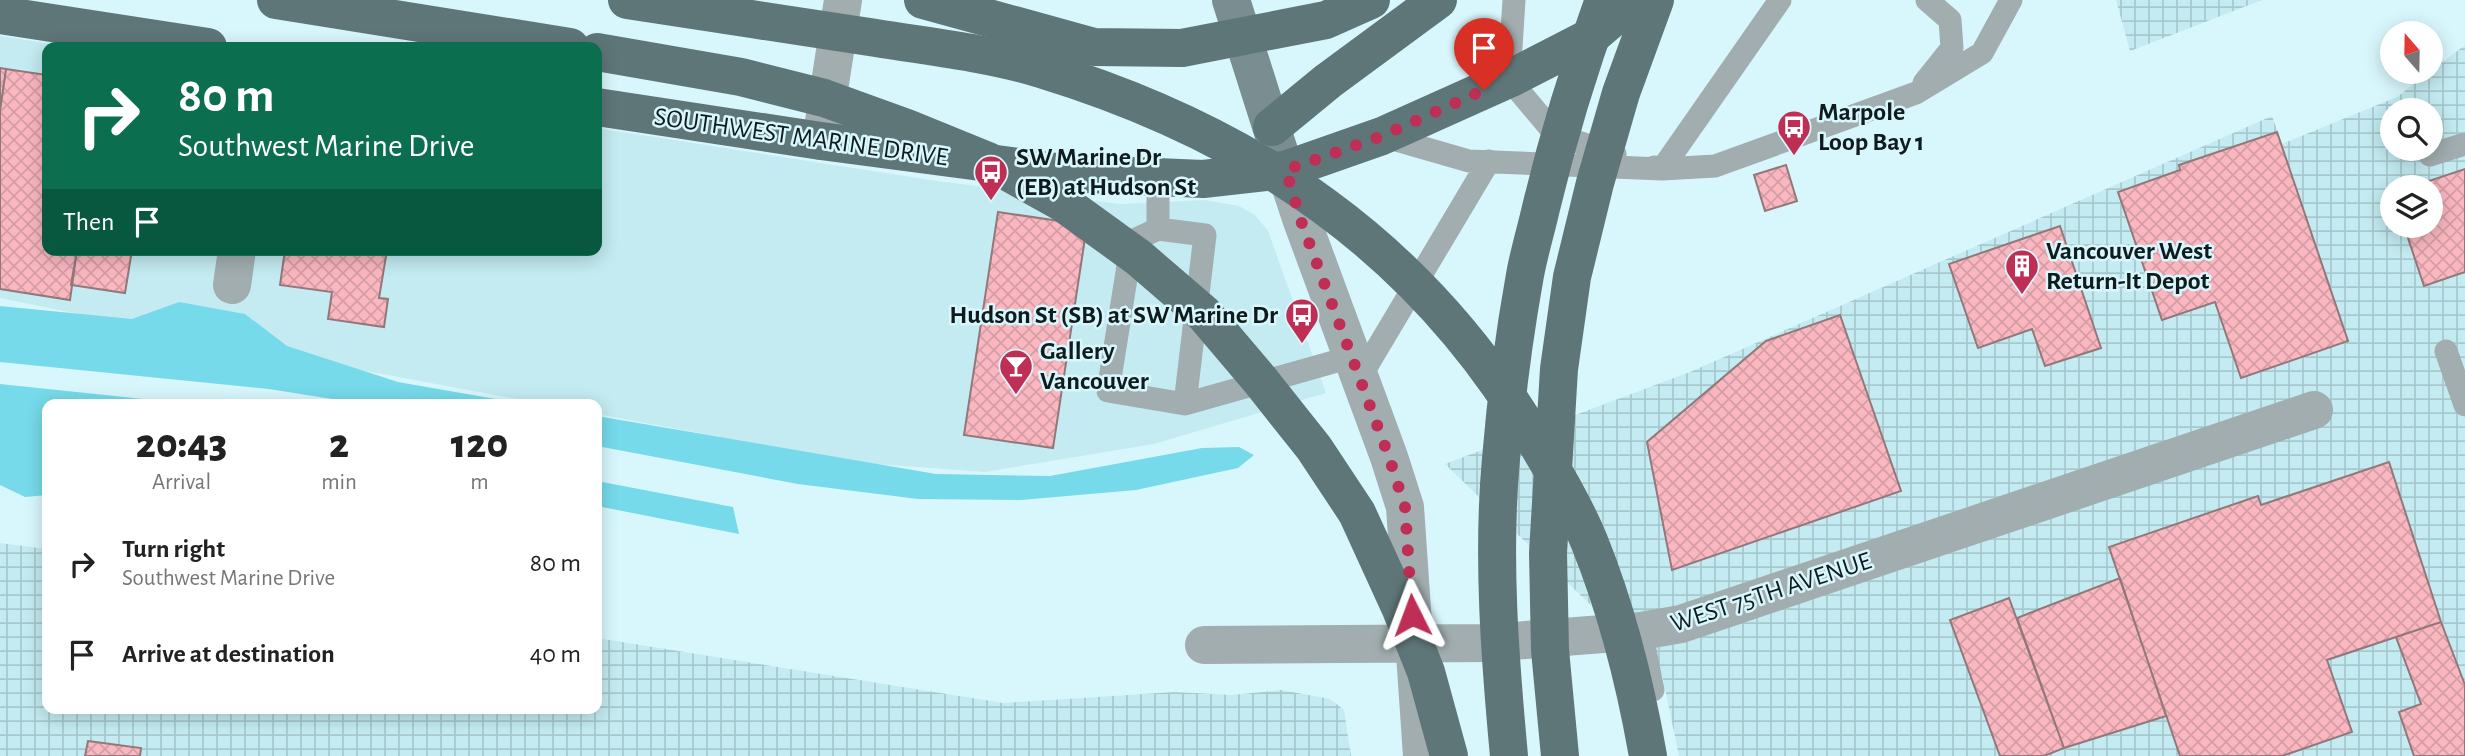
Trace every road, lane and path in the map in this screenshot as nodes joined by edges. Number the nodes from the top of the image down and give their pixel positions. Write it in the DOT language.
graph roads {
  1 [pos="276,0"];
  2 [pos="627,0"];
  3 [pos="843,0"];
  4 [pos="923,0"];
  5 [pos="1371,0"];
  6 [pos="1438,0"];
  7 [pos="1514,0"];
  8 [pos="1604,0"];
  9 [pos="1634,0"];
  10 [pos="1656,0"];
  11 [pos="1780,0"];
  12 [pos="1927,0"];
  13 [pos="2011,0"];
  14 [pos="0,15"];
  15 [pos="1237,17"];
  16 [pos="176,42"];
  17 [pos="540,42"];
  18 [pos="602,53"];
  19 [pos="1509,79"];
  20 [pos="1916,93"];
  21 [pos="602,108"];
  22 [pos="1272,127"];
  23 [pos="1382,136"];
  24 [pos="821,141"];
  25 [pos="2465,144"];
  26 [pos="2443,151"];
  27 [pos="1489,161"];
  28 [pos="1662,169"];
  29 [pos="1286,170"];
  30 [pos="1158,177"];
  31 [pos="1158,229"];
  32 [pos="2446,351"];
  33 [pos="1355,368"];
  34 [pos="1185,404"];
  35 [pos="2465,405"];
  36 [pos="2314,410"];
  37 [pos="1642,631"];
  38 [pos="1413,642"];
  39 [pos="1204,645"];
  40 [pos="1423,756"];
  41 [pos="1449,756"];
  42 [pos="1509,756"];
  43 [pos="1560,756"];
  44 [pos="1648,756"];
  45 [pos="1667,756"];
  1 -- 17 [label="main road"];
  2 -- 44 [label="main road, bridge"];
  3 -- 24 [label="street"];
  4 -- 15 [label="main road"];
  5 -- 15 [label="main road"];
  6 -- 22 [label="main road"];
  7 -- 19 [label="lane"];
  8 -- 42 [label="main road, bridge"];
  9 -- 19 [label="main road, SOUTHWEST MARINE DRIVE"];
  10 -- 43 [label="main road, bridge"];
  11 -- 28 [label="lane"];
  12 -- 20 [label="lane"];
  13 -- 20 [label="lane"];
  14 -- 16 [label="main road"];
  15 -- 22 [label="street"];
  18 -- 41 [label="main road, bridge"];
  19 -- 23 [label="main road, SOUTHWEST MARINE DRIVE"];
  19 -- 28 [label="lane"];
  20 -- 28 [label="lane"];
  21 -- 24 [label="main road, SOUTHWEST MARINE DRIVE"];
  22 -- 29 [label="street"];
  23 -- 27 [label="lane"];
  23 -- 29 [label="main road, SOUTHWEST MARINE DRIVE"];
  24 -- 30 [label="main road, SOUTHWEST MARINE DRIVE"];
  25 -- 26 [label="lane"];
  27 -- 28 [label="lane"];
  27 -- 33 [label="lane"];
  29 -- 30 [label="main road, SOUTHWEST MARINE DRIVE"];
  29 -- 33 [label="street"];
  30 -- 31 [label="lane"];
  31 -- 34 [label="lane"];
  31 -- 34 [label="lane"];
  32 -- 35 [label="lane"];
  33 -- 34 [label="lane"];
  33 -- 38 [label="street"];
  36 -- 37 [label="street, WEST 75TH AVENUE"];
  37 -- 38 [label="street, WEST 75TH AVENUE"];
  37 -- 45 [label="lane"];
  38 -- 39 [label="street, WEST 75TH AVENUE"];
  38 -- 40 [label="street"];
}
